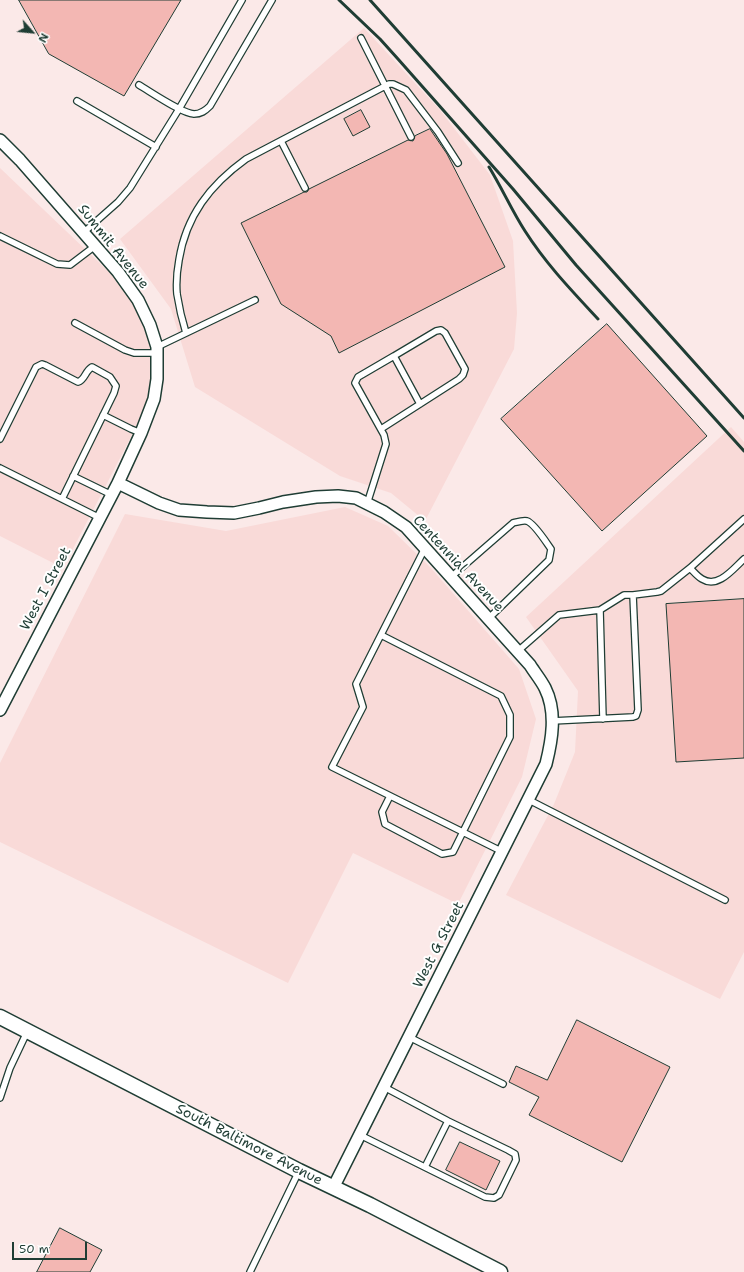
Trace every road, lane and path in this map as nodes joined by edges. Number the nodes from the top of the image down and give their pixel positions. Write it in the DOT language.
graph roads {
  1 [pos="242,0"];
  2 [pos="272,0"];
  3 [pos="361,38"];
  4 [pos="139,84"];
  5 [pos="385,86"];
  6 [pos="77,101"];
  7 [pos="180,109"];
  8 [pos="411,137"];
  9 [pos="0,140"];
  10 [pos="281,141"];
  11 [pos="156,147"];
  12 [pos="458,163"];
  13 [pos="305,188"];
  14 [pos="83,233"];
  15 [pos="0,236"];
  16 [pos="95,246"];
  17 [pos="255,300"];
  18 [pos="75,323"];
  19 [pos="186,333"];
  20 [pos="157,350"];
  21 [pos="394,356"];
  22 [pos="420,404"];
  23 [pos="103,415"];
  24 [pos="381,429"];
  25 [pos="141,433"];
  26 [pos="0,439"];
  27 [pos="0,468"];
  28 [pos="73,476"];
  29 [pos="118,483"];
  30 [pos="112,495"];
  31 [pos="62,499"];
  32 [pos="367,504"];
  33 [pos="100,518"];
  34 [pos="744,520"];
  35 [pos="425,548"];
  36 [pos="744,559"];
  37 [pos="690,568"];
  38 [pos="451,577"];
  39 [pos="633,595"];
  40 [pos="600,610"];
  41 [pos="488,619"];
  42 [pos="381,635"];
  43 [pos="518,651"];
  44 [pos="0,710"];
  45 [pos="552,710"];
  46 [pos="604,719"];
  47 [pos="552,722"];
  48 [pos="390,796"];
  49 [pos="529,800"];
  50 [pos="463,833"];
  51 [pos="503,852"];
  52 [pos="725,900"];
  53 [pos="0,1017"];
  54 [pos="27,1031"];
  55 [pos="409,1037"];
  56 [pos="504,1084"];
  57 [pos="384,1087"];
  58 [pos="0,1098"];
  59 [pos="448,1121"];
  60 [pos="360,1135"];
  61 [pos="424,1167"];
  62 [pos="299,1171"];
  63 [pos="333,1188"];
  64 [pos="250,1272"];
  65 [pos="500,1272"];
  1 -- 7 [label="lane"];
  2 -- 7 [label="lane"];
  3 -- 5 [label="lane"];
  4 -- 7 [label="lane"];
  5 -- 8 [label="lane"];
  5 -- 10 [label="lane"];
  5 -- 12 [label="lane"];
  6 -- 11 [label="lane"];
  7 -- 11 [label="lane"];
  9 -- 14 [label="street, Summit Avenue"];
  10 -- 13 [label="lane"];
  10 -- 19 [label="lane"];
  11 -- 14 [label="lane"];
  14 -- 16 [label="street, Summit Avenue"];
  15 -- 16 [label="lane"];
  16 -- 20 [label="street, Summit Avenue"];
  17 -- 19 [label="lane"];
  18 -- 20 [label="lane"];
  19 -- 20 [label="lane"];
  20 -- 25 [label="street, Summit Avenue"];
  21 -- 22 [label="lane"];
  21 -- 22 [label="lane"];
  21 -- 24 [label="lane"];
  22 -- 24 [label="lane"];
  23 -- 25 [label="lane"];
  23 -- 26 [label="lane"];
  23 -- 28 [label="lane"];
  24 -- 32 [label="lane"];
  25 -- 29 [label="street, Summit Avenue"];
  27 -- 31 [label="lane"];
  28 -- 30 [label="lane"];
  28 -- 31 [label="lane"];
  29 -- 30 [label="street, West I Street"];
  29 -- 32 [label="street, Centennial Avenue"];
  30 -- 33 [label="street, West I Street"];
  31 -- 33 [label="lane"];
  32 -- 35 [label="street, Centennial Avenue"];
  33 -- 44 [label="street, West I Street"];
  34 -- 37 [label="lane"];
  35 -- 38 [label="street, Centennial Avenue"];
  35 -- 42 [label="lane"];
  36 -- 37 [label="lane"];
  37 -- 39 [label="lane"];
  38 -- 41 [label="street, Centennial Avenue"];
  38 -- 41 [label="lane"];
  39 -- 40 [label="lane"];
  39 -- 46 [label="lane"];
  40 -- 43 [label="lane"];
  40 -- 46 [label="lane"];
  41 -- 43 [label="street, Centennial Avenue"];
  42 -- 48 [label="lane"];
  42 -- 50 [label="lane"];
  43 -- 45 [label="street, Centennial Avenue"];
  45 -- 47 [label="street, West G Street"];
  46 -- 47 [label="lane"];
  47 -- 49 [label="street, West G Street"];
  48 -- 50 [label="lane"];
  48 -- 50 [label="lane"];
  49 -- 51 [label="street, West G Street"];
  49 -- 52 [label="lane"];
  50 -- 51 [label="lane"];
  51 -- 55 [label="street, West G Street"];
  53 -- 54 [label="street, South Baltimore Avenue"];
  54 -- 58 [label="lane"];
  54 -- 62 [label="street, South Baltimore Avenue"];
  55 -- 56 [label="lane"];
  55 -- 57 [label="street, West G Street"];
  57 -- 59 [label="lane"];
  57 -- 60 [label="street, West G Street"];
  59 -- 61 [label="lane"];
  59 -- 61 [label="lane"];
  60 -- 61 [label="lane"];
  60 -- 63 [label="street, West G Street"];
  62 -- 63 [label="street, South Baltimore Avenue"];
  62 -- 64 [label="lane"];
  63 -- 65 [label="street, South Baltimore Avenue"];
}
